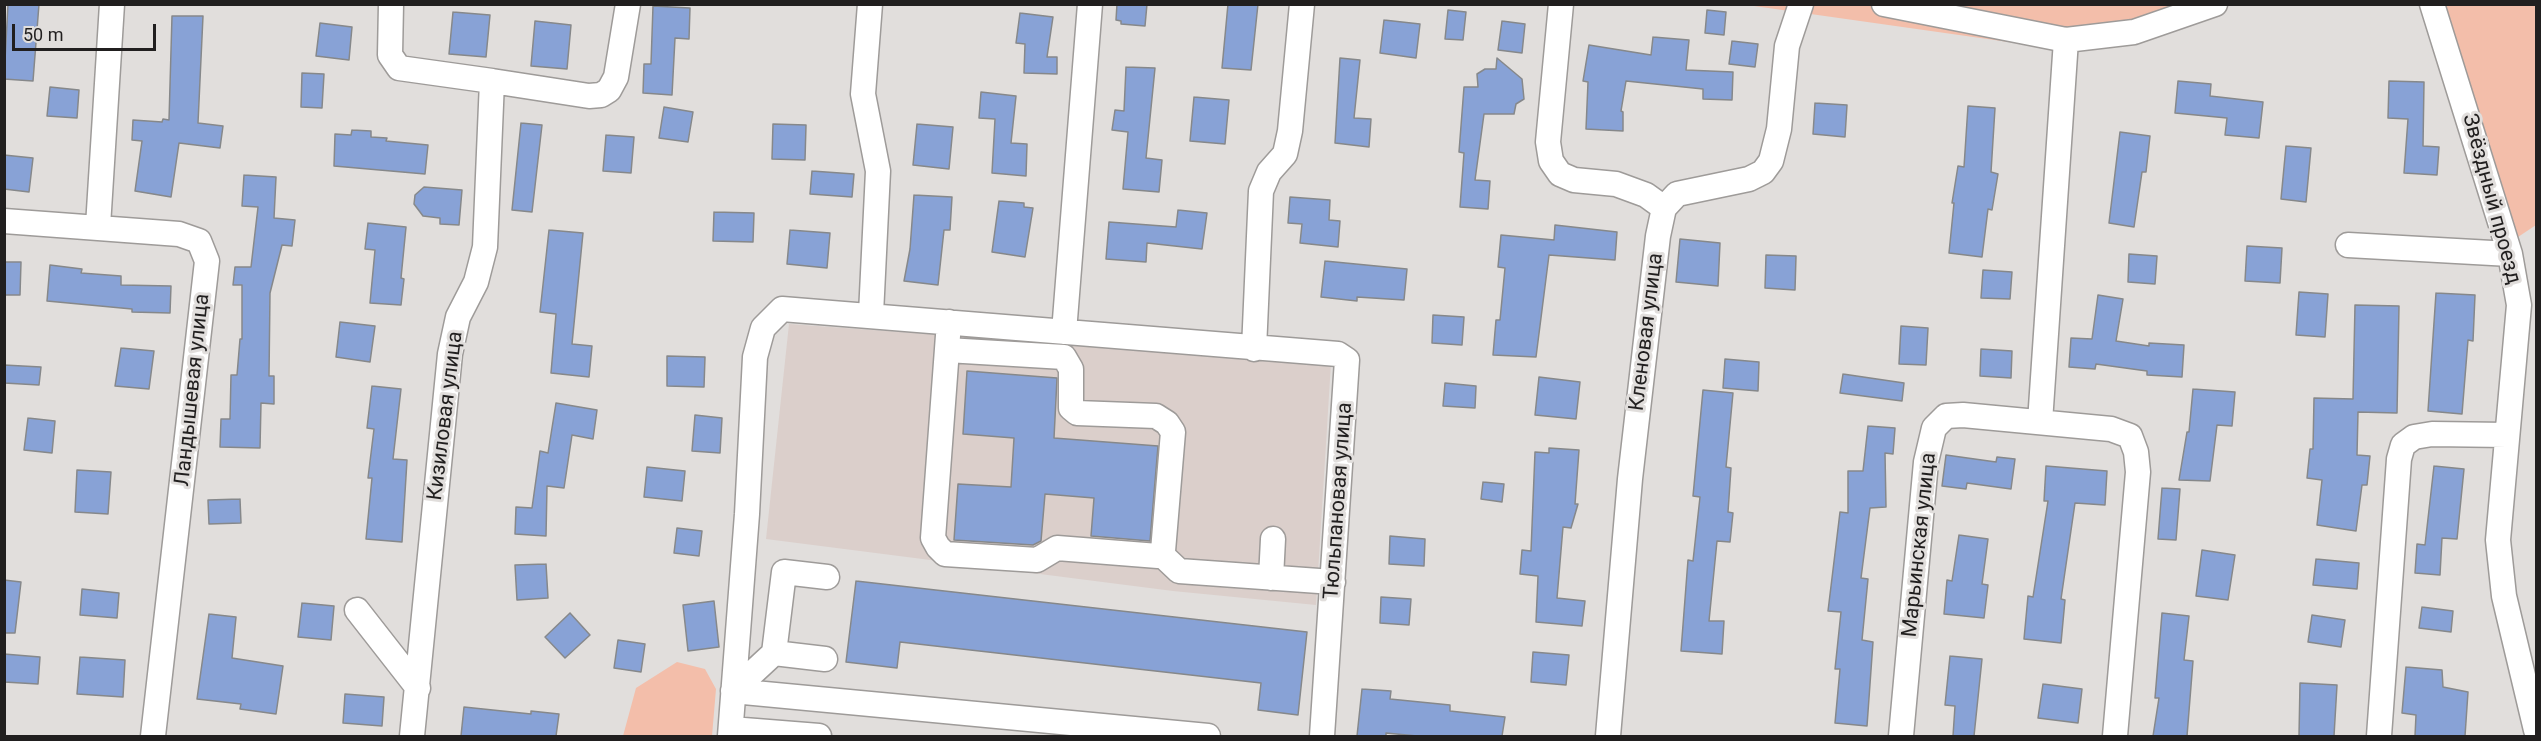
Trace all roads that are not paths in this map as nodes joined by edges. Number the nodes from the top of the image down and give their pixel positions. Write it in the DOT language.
graph roads {
  1 [pos="112,4"];
  2 [pos="391,4"];
  3 [pos="628,4"];
  4 [pos="870,4"];
  5 [pos="1090,4"];
  6 [pos="1302,4"];
  7 [pos="1562,4"];
  8 [pos="1801,4"];
  9 [pos="1884,4"];
  10 [pos="2215,4"];
  11 [pos="2432,4"];
  12 [pos="2066,40"];
  13 [pos="492,81"];
  14 [pos="1664,208"];
  15 [pos="4,221"];
  16 [pos="98,226"];
  17 [pos="2348,245"];
  18 [pos="2510,254"];
  19 [pos="871,314"];
  20 [pos="949,322"];
  21 [pos="1064,332"];
  22 [pos="1254,349"];
  23 [pos="947,350"];
  24 [pos="2040,422"];
  25 [pos="2507,435"];
  26 [pos="1273,539"];
  27 [pos="1160,554"];
  28 [pos="827,577"];
  29 [pos="1271,578"];
  30 [pos="1333,582"];
  31 [pos="357,610"];
  32 [pos="774,653"];
  33 [pos="825,659"];
  34 [pos="418,688"];
  35 [pos="733,691"];
  36 [pos="2536,730"];
  37 [pos="731,733"];
  38 [pos="153,736"];
  39 [pos="412,736"];
  40 [pos="819,736"];
  41 [pos="1208,736"];
  42 [pos="1322,736"];
  43 [pos="1608,736"];
  44 [pos="1901,736"];
  45 [pos="2115,736"];
  46 [pos="2379,736"];
  1 -- 16 [label="street"];
  2 -- 13 [label="street"];
  3 -- 13 [label="street"];
  4 -- 19 [label="street"];
  5 -- 21 [label="street"];
  6 -- 22 [label="street"];
  7 -- 14 [label="street"];
  8 -- 14 [label="street"];
  9 -- 12 [label="street"];
  10 -- 12 [label="street"];
  11 -- 18 [label="street, Звёздный проезд"];
  12 -- 24 [label="street"];
  13 -- 34 [label="street, Кизиловая улица"];
  14 -- 43 [label="street, Кленовая улица"];
  15 -- 16 [label="street, Ландышевая улица"];
  16 -- 38 [label="street, Ландышевая улица"];
  17 -- 18 [label="street"];
  18 -- 25 [label="street, Звёздный проезд"];
  19 -- 20 [label="street, Тюльпановая улица"];
  19 -- 35 [label="street, Тюльпановая улица"];
  20 -- 21 [label="street, Тюльпановая улица"];
  20 -- 23 [label="street"];
  21 -- 22 [label="street, Тюльпановая улица"];
  22 -- 30 [label="street, Тюльпановая улица"];
  23 -- 27 [label="street"];
  23 -- 27 [label="street"];
  24 -- 44 [label="street, Марьинская улица"];
  24 -- 45 [label="street, Марьинская улица"];
  25 -- 36 [label="street, Звёздный проезд"];
  25 -- 46 [label="street"];
  26 -- 29 [label="street"];
  27 -- 29 [label="street"];
  28 -- 32 [label="street"];
  29 -- 30 [label="street"];
  30 -- 42 [label="street, Тюльпановая улица"];
  31 -- 34 [label="street"];
  32 -- 33 [label="street"];
  32 -- 35 [label="street"];
  34 -- 39 [label="street, Кизиловая улица"];
  35 -- 37 [label="street"];
  35 -- 41 [label="street"];
  37 -- 40 [label="street"];
}
